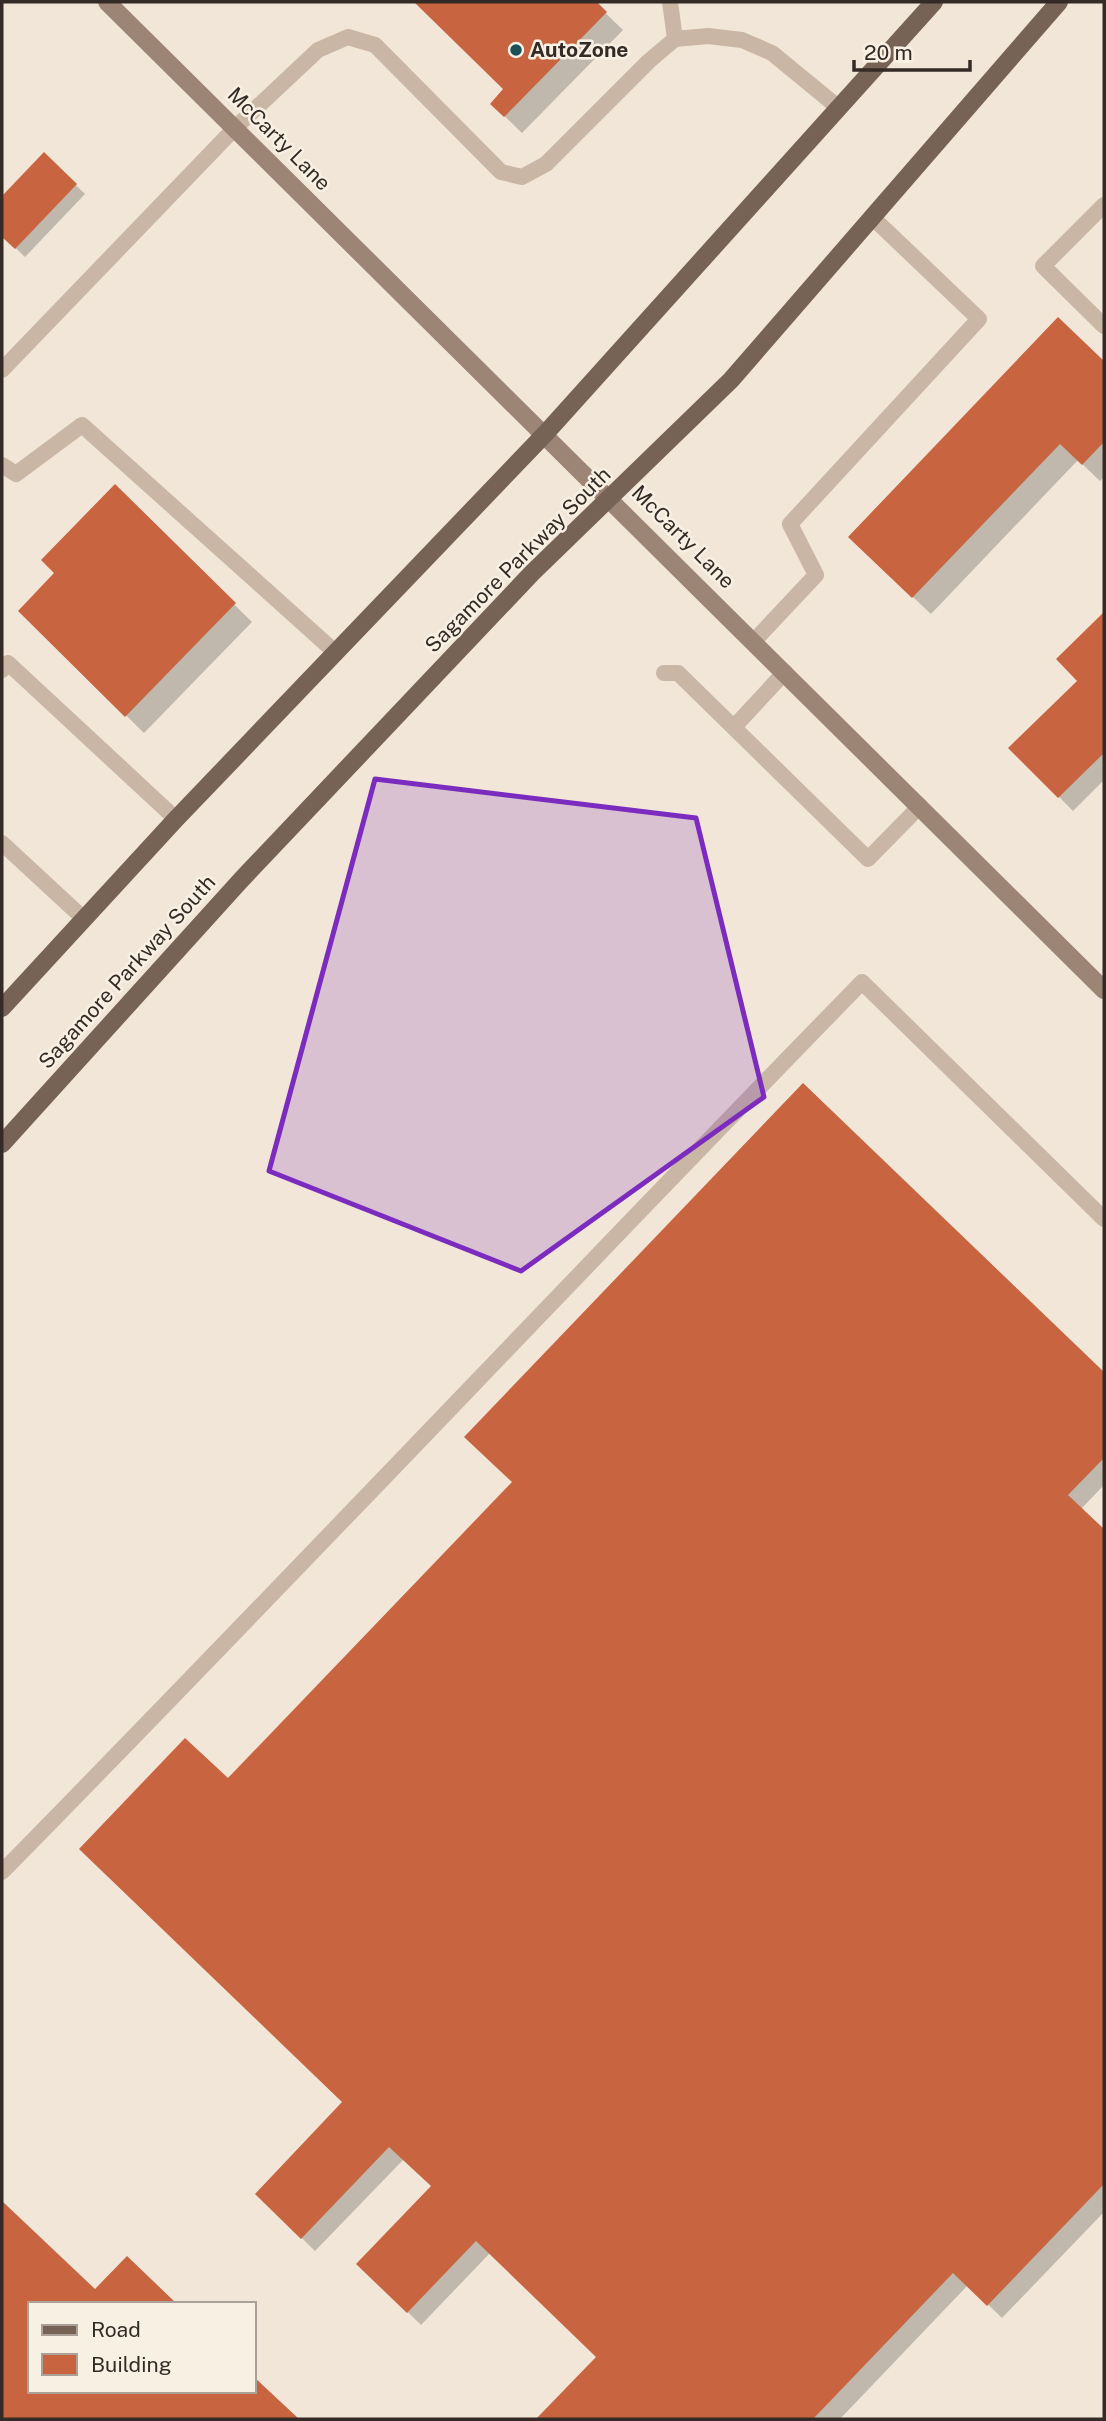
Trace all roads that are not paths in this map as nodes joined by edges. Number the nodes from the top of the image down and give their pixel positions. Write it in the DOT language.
graph roads {
  1 [pos="107,2"];
  2 [pos="670,2"];
  3 [pos="934,2"];
  4 [pos="1059,2"];
  5 [pos="675,39"];
  6 [pos="839,108"];
  7 [pos="235,128"];
  8 [pos="1104,205"];
  9 [pos="872,217"];
  10 [pos="1104,326"];
  11 [pos="2,370"];
  12 [pos="545,433"];
  13 [pos="2,465"];
  14 [pos="611,498"];
  15 [pos="754,641"];
  16 [pos="335,652"];
  17 [pos="2,670"];
  18 [pos="785,672"];
  19 [pos="664,673"];
  20 [pos="734,727"];
  21 [pos="920,806"];
  22 [pos="176,819"];
  23 [pos="2,843"];
  24 [pos="83,918"];
  25 [pos="1104,989"];
  26 [pos="2,1008"];
  27 [pos="2,1144"];
  28 [pos="1104,1219"];
  29 [pos="2,1872"];
  1 -- 7 [label="main road, McCarty Lane"];
  2 -- 5 [label="lane"];
  3 -- 6 [label="main road"];
  4 -- 9 [label="main road, Sagamore Parkway South"];
  5 -- 6 [label="lane"];
  5 -- 7 [label="lane"];
  6 -- 12 [label="main road"];
  7 -- 11 [label="lane"];
  7 -- 12 [label="main road, McCarty Lane"];
  8 -- 10 [label="lane"];
  9 -- 14 [label="main road, Sagamore Parkway South"];
  9 -- 15 [label="lane"];
  12 -- 14 [label="main road, McCarty Lane"];
  12 -- 16 [label="main road"];
  13 -- 16 [label="lane"];
  14 -- 15 [label="main road, McCarty Lane"];
  14 -- 27 [label="main road, Sagamore Parkway South"];
  15 -- 18 [label="main road, McCarty Lane"];
  16 -- 22 [label="main road"];
  17 -- 22 [label="lane"];
  18 -- 20 [label="lane"];
  18 -- 21 [label="main road, McCarty Lane"];
  19 -- 20 [label="lane"];
  20 -- 21 [label="lane"];
  21 -- 25 [label="main road, McCarty Lane"];
  22 -- 24 [label="main road"];
  23 -- 24 [label="lane"];
  24 -- 26 [label="main road"];
  28 -- 29 [label="lane"];
}
